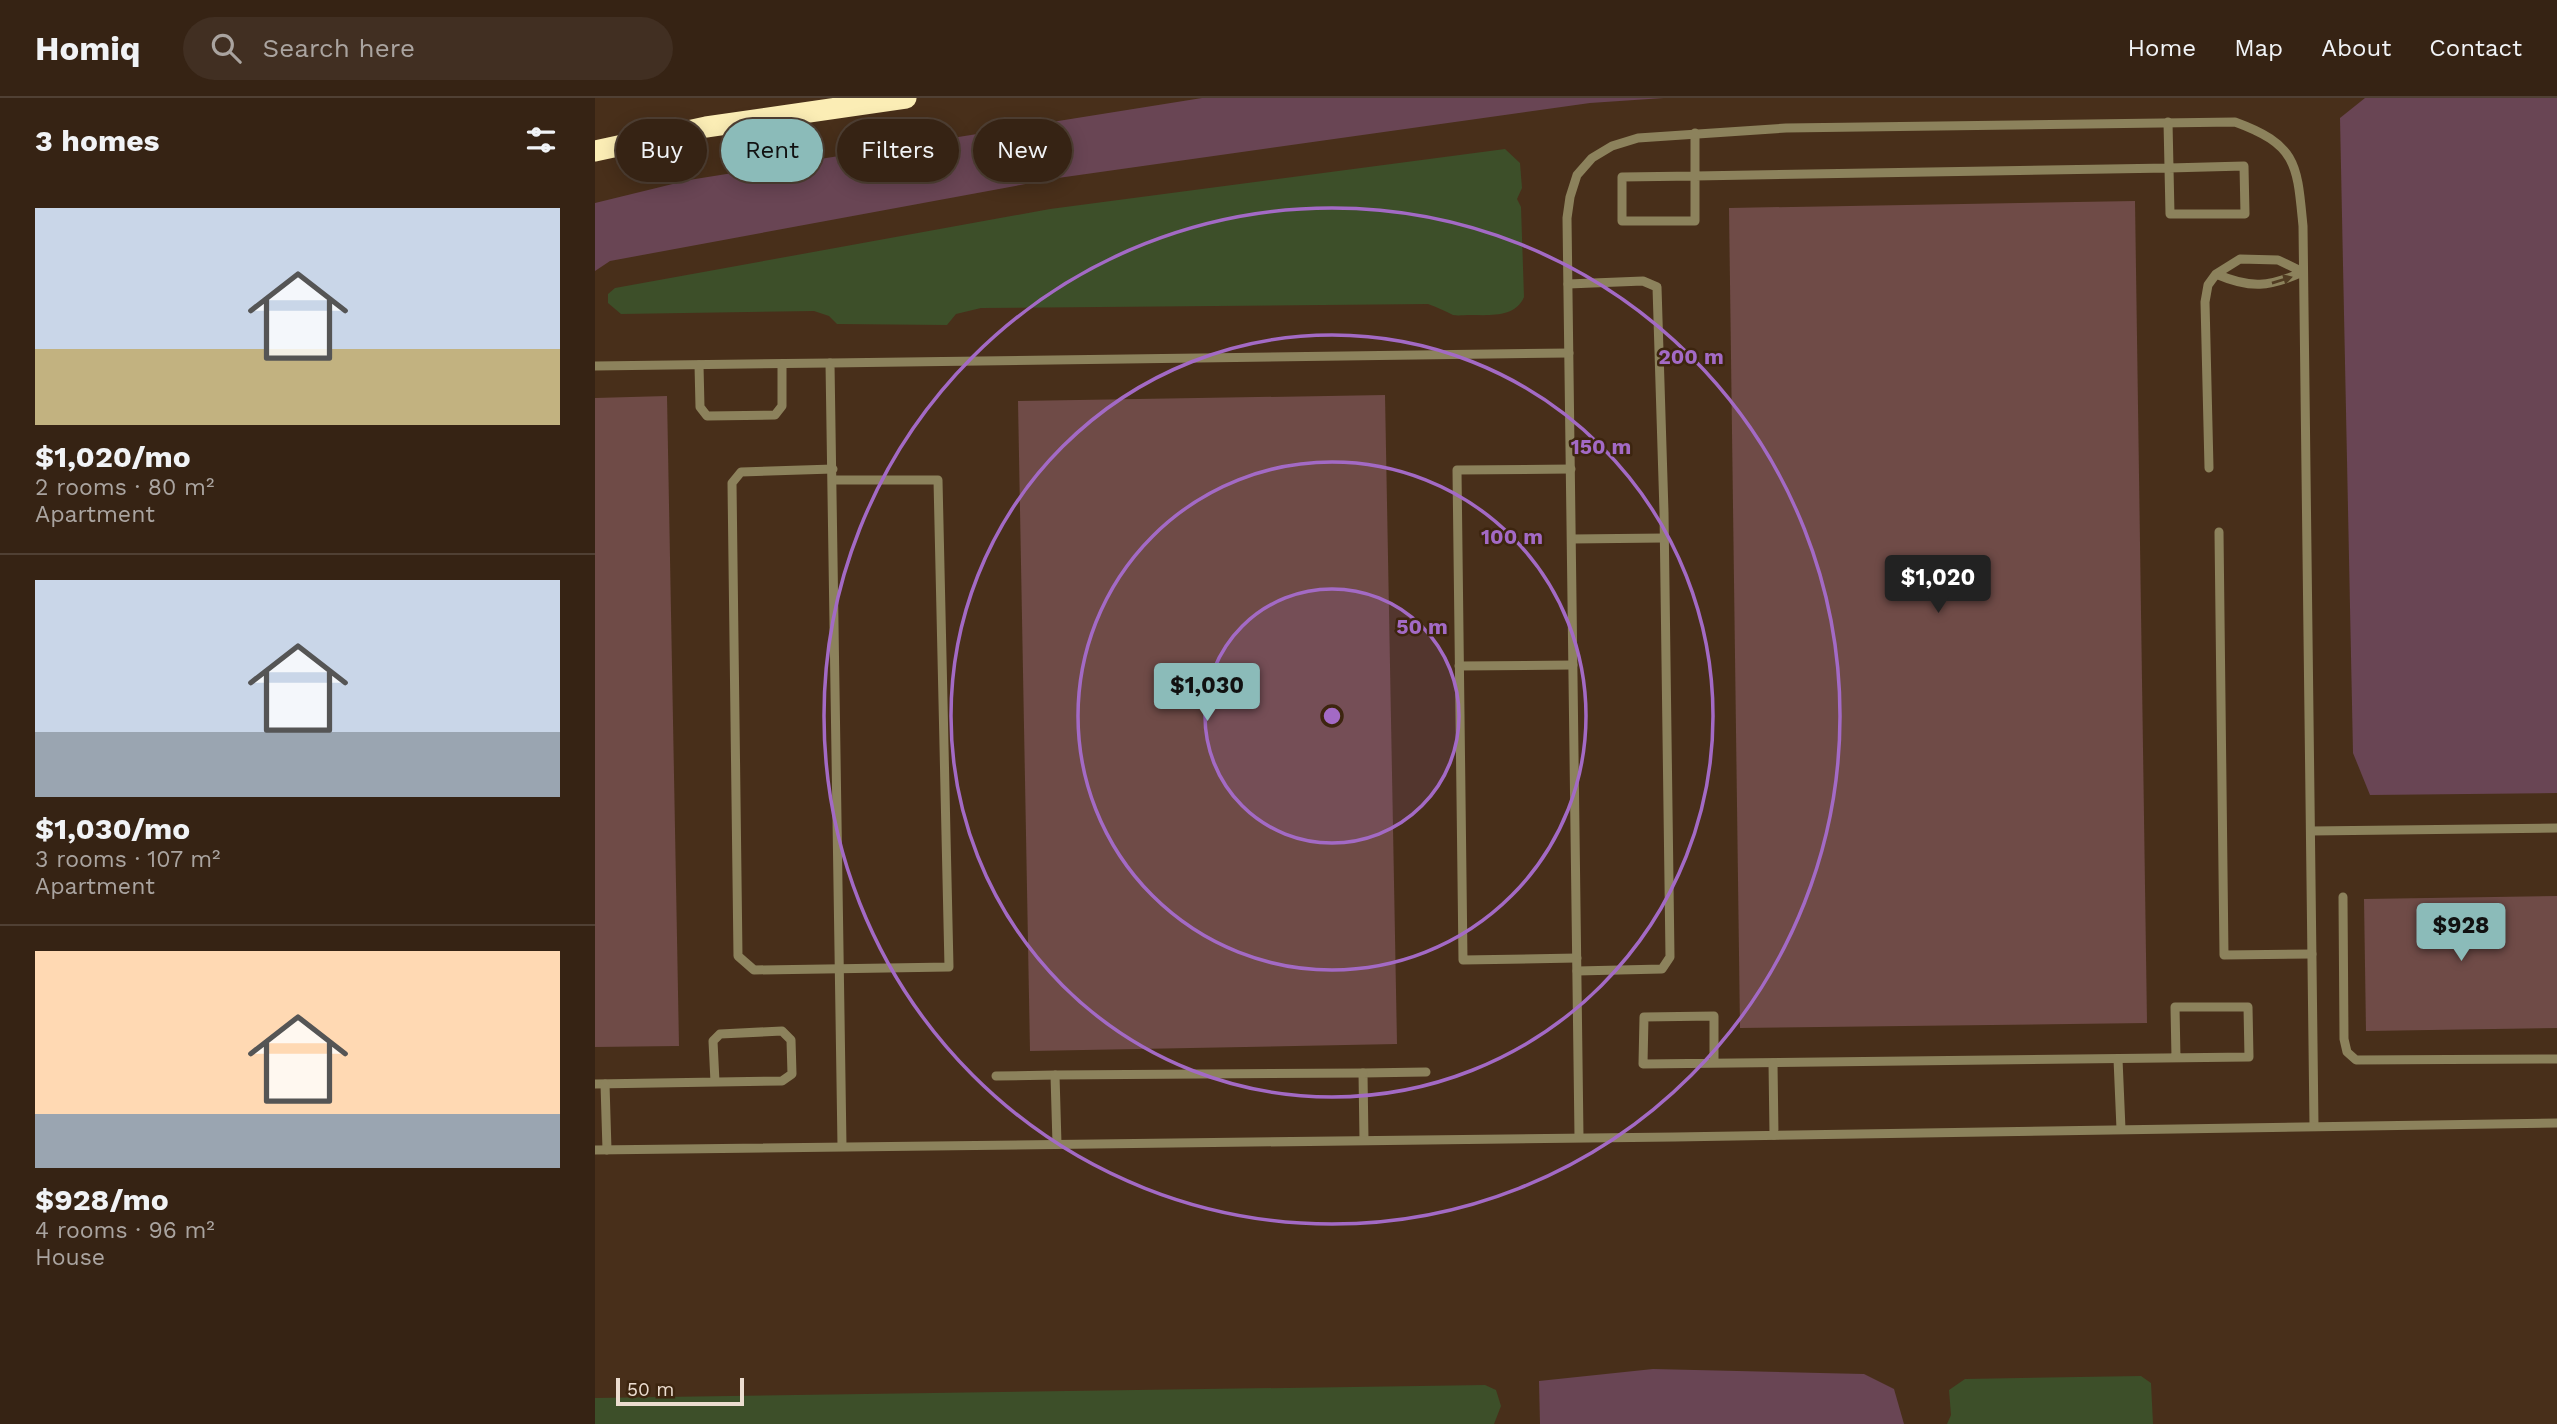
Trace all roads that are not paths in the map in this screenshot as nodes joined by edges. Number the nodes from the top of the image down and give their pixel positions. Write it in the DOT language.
graph roads {
  1 [pos="906,98"];
  2 [pos="2168,122"];
  3 [pos="1695,133"];
  4 [pos="595,151"];
  5 [pos="2169,168"];
  6 [pos="1695,176"];
  7 [pos="2303,272"];
  8 [pos="2216,274"];
  9 [pos="1568,284"];
  10 [pos="1569,353"];
  11 [pos="831,363"];
  12 [pos="782,364"];
  13 [pos="699,365"];
  14 [pos="595,366"];
  15 [pos="2209,468"];
  16 [pos="833,469"];
  17 [pos="1571,470"];
  18 [pos="833,480"];
  19 [pos="2219,532"];
  20 [pos="1664,538"];
  21 [pos="1571,539"];
  22 [pos="1573,664"];
  23 [pos="1459,666"];
  24 [pos="2557,828"];
  25 [pos="2311,831"];
  26 [pos="2343,897"];
  27 [pos="2312,954"];
  28 [pos="1577,958"];
  29 [pos="840,969"];
  30 [pos="1577,971"];
  31 [pos="2176,1058"];
  32 [pos="2118,1059"];
  33 [pos="2557,1059"];
  34 [pos="1714,1063"];
  35 [pos="1773,1063"];
  36 [pos="1426,1072"];
  37 [pos="1363,1073"];
  38 [pos="1055,1075"];
  39 [pos="996,1076"];
  40 [pos="715,1082"];
  41 [pos="600,1084"];
  42 [pos="2557,1123"];
  43 [pos="2314,1126"];
  44 [pos="2120,1129"];
  45 [pos="1774,1135"];
  46 [pos="1579,1138"];
  47 [pos="1364,1140"];
  48 [pos="1057,1144"];
  49 [pos="842,1146"];
  50 [pos="595,1150"];
  51 [pos="607,1150"];
  1 -- 4 [label="highway"];
  2 -- 3 [label="lane"];
  2 -- 5 [label="lane"];
  2 -- 7 [label="lane"];
  3 -- 6 [label="lane"];
  3 -- 9 [label="lane"];
  5 -- 5 [label="lane"];
  5 -- 6 [label="lane"];
  6 -- 6 [label="lane"];
  8 -- 7 [label="lane, one-way"];
  7 -- 8 [label="lane"];
  7 -- 25 [label="lane"];
  8 -- 15 [label="lane"];
  9 -- 10 [label="lane"];
  9 -- 20 [label="lane"];
  10 -- 11 [label="lane"];
  10 -- 17 [label="lane"];
  11 -- 12 [label="lane"];
  11 -- 16 [label="lane"];
  12 -- 13 [label="lane"];
  12 -- 13 [label="lane"];
  13 -- 14 [label="lane"];
  16 -- 18 [label="lane"];
  16 -- 29 [label="lane"];
  17 -- 21 [label="lane"];
  17 -- 23 [label="lane"];
  18 -- 29 [label="lane"];
  18 -- 29 [label="lane"];
  19 -- 27 [label="lane"];
  20 -- 21 [label="lane"];
  20 -- 30 [label="lane"];
  21 -- 22 [label="lane"];
  22 -- 23 [label="lane"];
  22 -- 28 [label="lane"];
  23 -- 28 [label="lane"];
  24 -- 25 [label="lane"];
  25 -- 27 [label="lane"];
  26 -- 33 [label="lane"];
  27 -- 43 [label="lane"];
  28 -- 30 [label="lane"];
  29 -- 49 [label="lane"];
  30 -- 46 [label="lane"];
  31 -- 31 [label="lane"];
  31 -- 32 [label="lane"];
  32 -- 35 [label="lane"];
  32 -- 44 [label="lane"];
  34 -- 34 [label="lane"];
  34 -- 35 [label="lane"];
  35 -- 45 [label="lane"];
  36 -- 37 [label="lane"];
  37 -- 38 [label="lane"];
  37 -- 47 [label="lane"];
  38 -- 39 [label="lane"];
  38 -- 48 [label="lane"];
  40 -- 40 [label="lane"];
  40 -- 41 [label="lane"];
  41 -- 51 [label="lane"];
  42 -- 43 [label="lane"];
  43 -- 44 [label="lane"];
  44 -- 45 [label="lane"];
  45 -- 46 [label="lane"];
  46 -- 47 [label="lane"];
  47 -- 48 [label="lane"];
  48 -- 49 [label="lane"];
  49 -- 51 [label="lane"];
  50 -- 51 [label="lane"];
}
